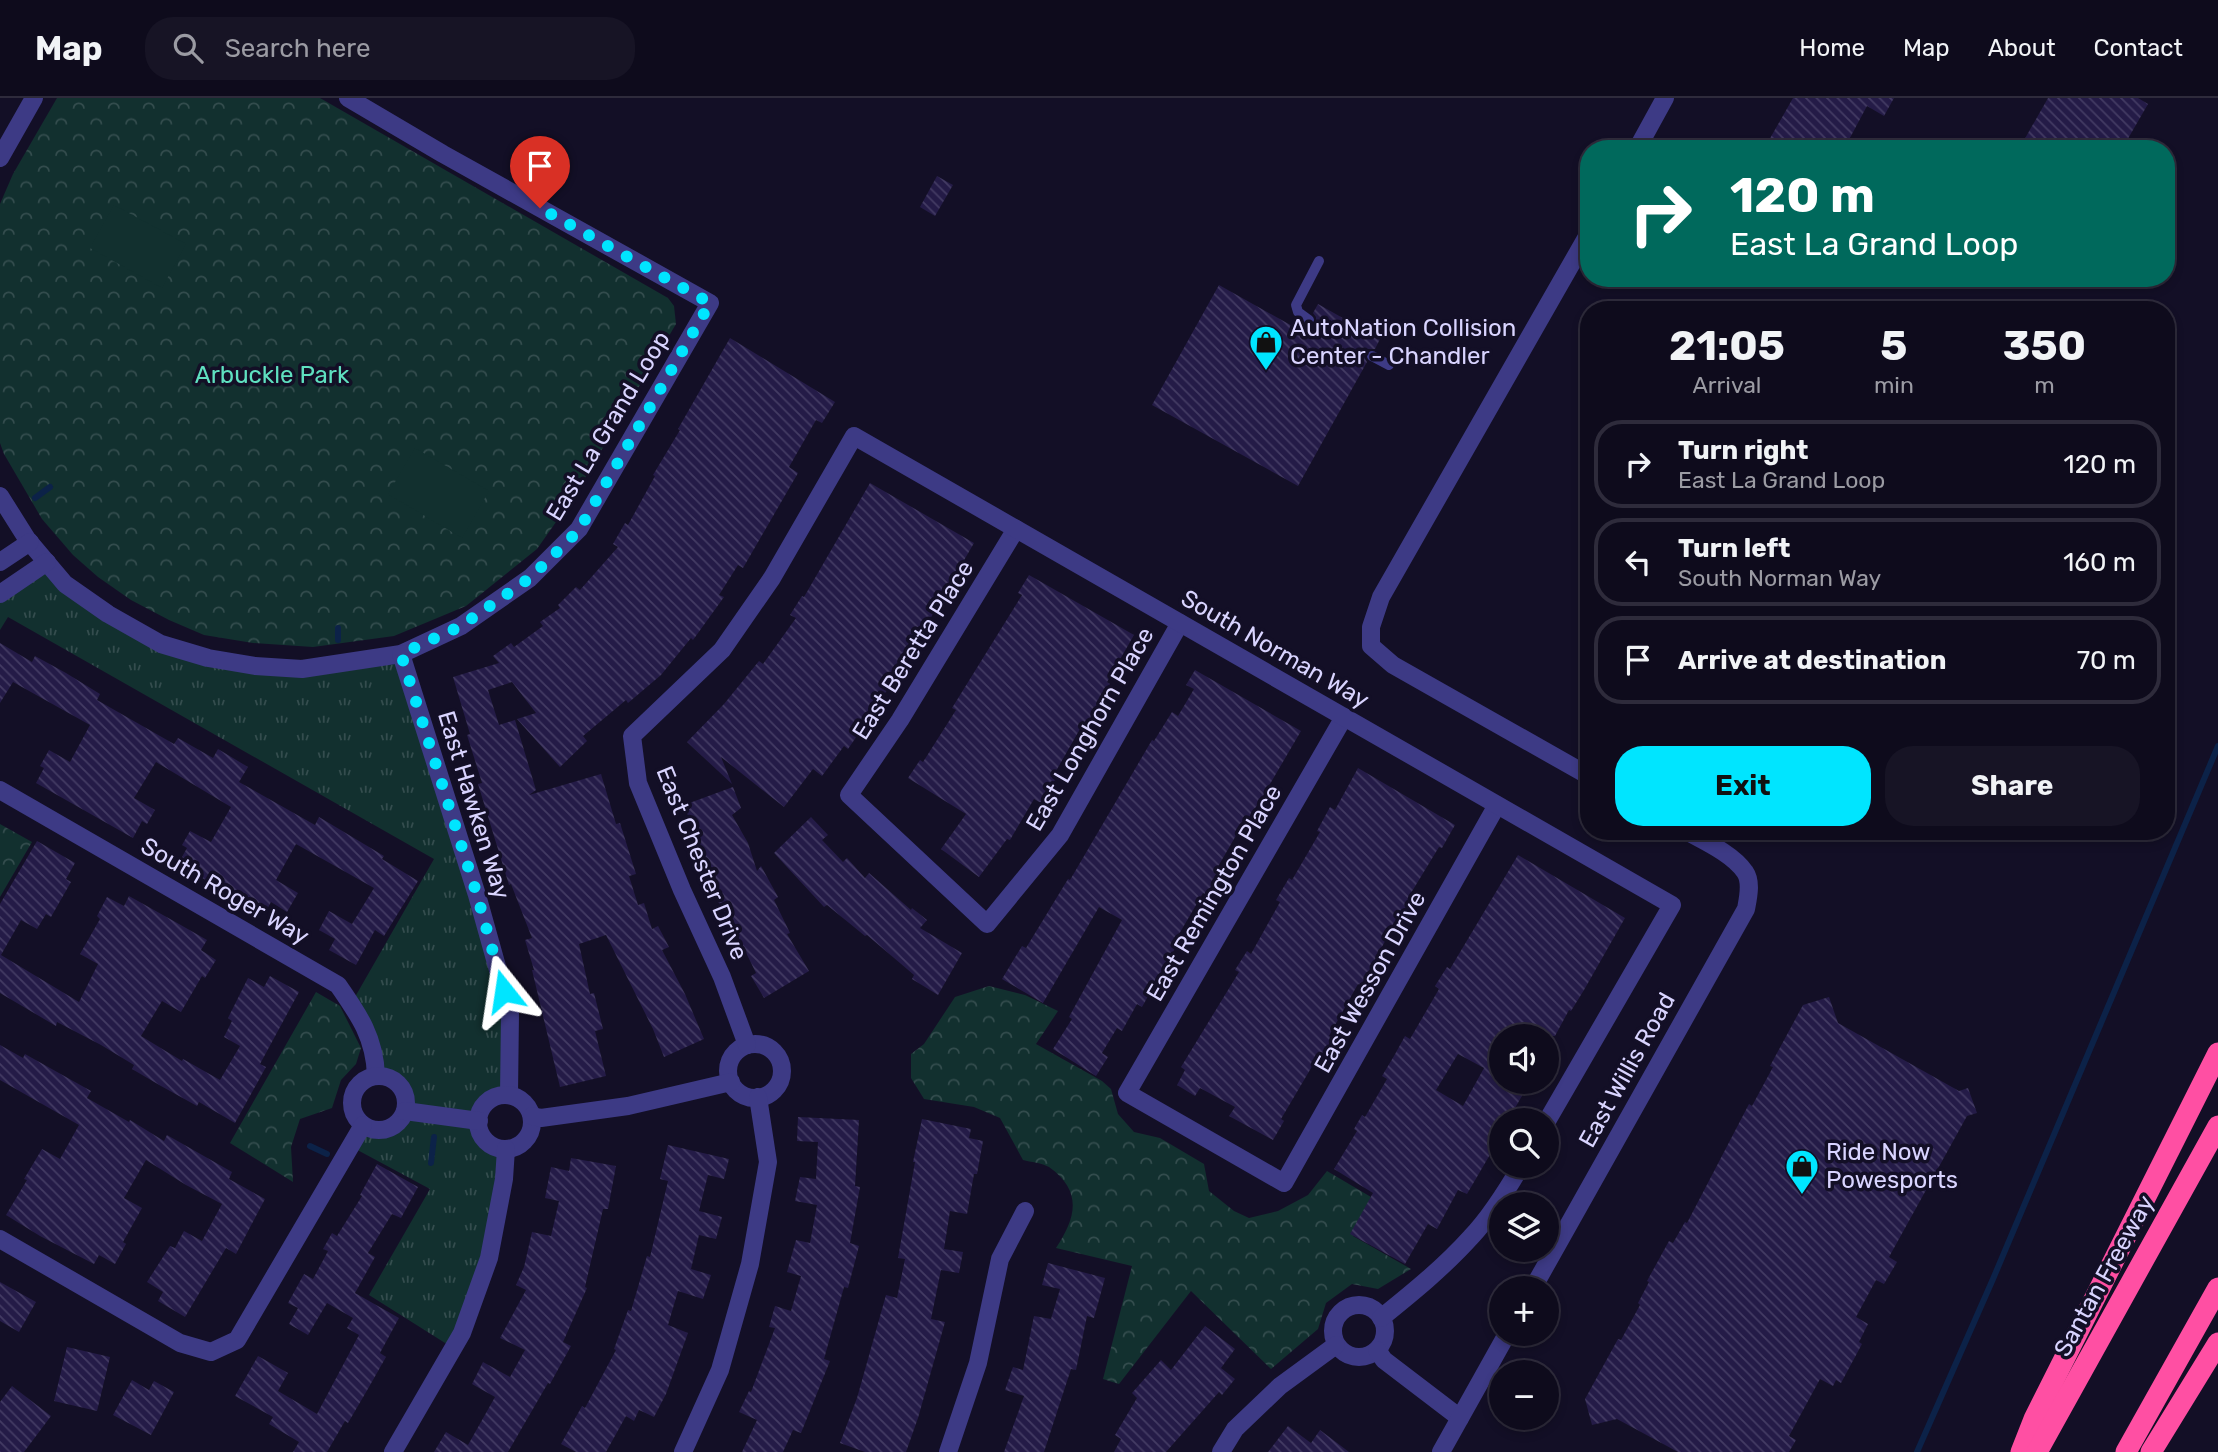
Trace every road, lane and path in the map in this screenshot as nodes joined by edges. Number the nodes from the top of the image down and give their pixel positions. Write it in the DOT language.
graph roads {
  1 [pos="34,98"];
  2 [pos="348,98"];
  3 [pos="1665,98"];
  4 [pos="1641,140"];
  5 [pos="0,158"];
  6 [pos="1580,249"];
  7 [pos="1320,261"];
  8 [pos="1310,320"];
  9 [pos="1372,356"];
  10 [pos="1389,365"];
  11 [pos="854,436"];
  12 [pos="0,496"];
  13 [pos="1016,529"];
  14 [pos="30,542"];
  15 [pos="0,562"];
  16 [pos="47,562"];
  17 [pos="0,594"];
  18 [pos="1180,623"];
  19 [pos="401,654"];
  20 [pos="1344,717"];
  21 [pos="1580,771"];
  22 [pos="0,790"];
  23 [pos="1497,805"];
  24 [pos="1702,840"];
  25 [pos="987,924"];
  26 [pos="747,1045"];
  27 [pos="2218,1053"];
  28 [pos="376,1076"];
  29 [pos="731,1082"];
  30 [pos="509,1095"];
  31 [pos="758,1097"];
  32 [pos="1554,1108"];
  33 [pos="405,1111"];
  34 [pos="532,1116"];
  35 [pos="479,1121"];
  36 [pos="363,1125"];
  37 [pos="2218,1126"];
  38 [pos="506,1149"];
  39 [pos="1514,1178"];
  40 [pos="1284,1183"];
  41 [pos="1025,1211"];
  42 [pos="0,1239"];
  43 [pos="1540,1276"];
  44 [pos="2218,1288"];
  45 [pos="1381,1318"];
  46 [pos="2218,1343"];
  47 [pos="1336,1345"];
  48 [pos="1500,1346"];
  49 [pos="1377,1350"];
  50 [pos="1460,1418"];
  51 [pos="393,1452"];
  52 [pos="684,1452"];
  53 [pos="948,1452"];
  54 [pos="1221,1452"];
  55 [pos="1441,1452"];
  56 [pos="2021,1452"];
  57 [pos="2036,1452"];
  58 [pos="2126,1452"];
  59 [pos="2151,1452"];
  1 -- 5 [label="street"];
  2 -- 19 [label="street, East La Grand Loop"];
  3 -- 4 [label="street"];
  6 -- 21 [label="street"];
  7 -- 8 [label="lane"];
  9 -- 10 [label="lane"];
  11 -- 13 [label="street, South Norman Way"];
  11 -- 26 [label="street, East Chester Drive"];
  12 -- 14 [label="street, East La Grand Loop"];
  13 -- 18 [label="street, South Norman Way"];
  13 -- 25 [label="street, East Beretta Place"];
  14 -- 15 [label="street"];
  14 -- 16 [label="street, East La Grand Loop"];
  16 -- 17 [label="street"];
  16 -- 19 [label="street, East La Grand Loop"];
  18 -- 20 [label="street, South Norman Way"];
  18 -- 25 [label="street, East Longhorn Place"];
  19 -- 30 [label="street, East Hawken Way"];
  20 -- 23 [label="street, South Norman Way"];
  20 -- 40 [label="street, East Remington Place"];
  22 -- 28 [label="street, South Roger Way"];
  23 -- 32 [label="street, South Norman Way"];
  23 -- 40 [label="street, East Wesson Drive"];
  24 -- 43 [label="street, East Willis Road"];
  26 -- 29 [label="street"];
  26 -- 31 [label="street"];
  27 -- 56 [label="highway"];
  28 -- 33 [label="street"];
  28 -- 36 [label="street"];
  29 -- 31 [label="street"];
  29 -- 34 [label="street"];
  30 -- 34 [label="street"];
  30 -- 35 [label="street"];
  31 -- 52 [label="street"];
  33 -- 35 [label="street"];
  33 -- 36 [label="street"];
  34 -- 38 [label="street"];
  35 -- 38 [label="street"];
  36 -- 42 [label="street"];
  37 -- 57 [label="highway, Santan Freeway"];
  38 -- 51 [label="street"];
  39 -- 45 [label="street"];
  41 -- 53 [label="street"];
  44 -- 58 [label="highway"];
  45 -- 47 [label="street"];
  45 -- 49 [label="street"];
  46 -- 59 [label="highway"];
  47 -- 49 [label="street"];
  47 -- 54 [label="street"];
  48 -- 50 [label="street"];
  49 -- 50 [label="street"];
  50 -- 55 [label="street"];
}
